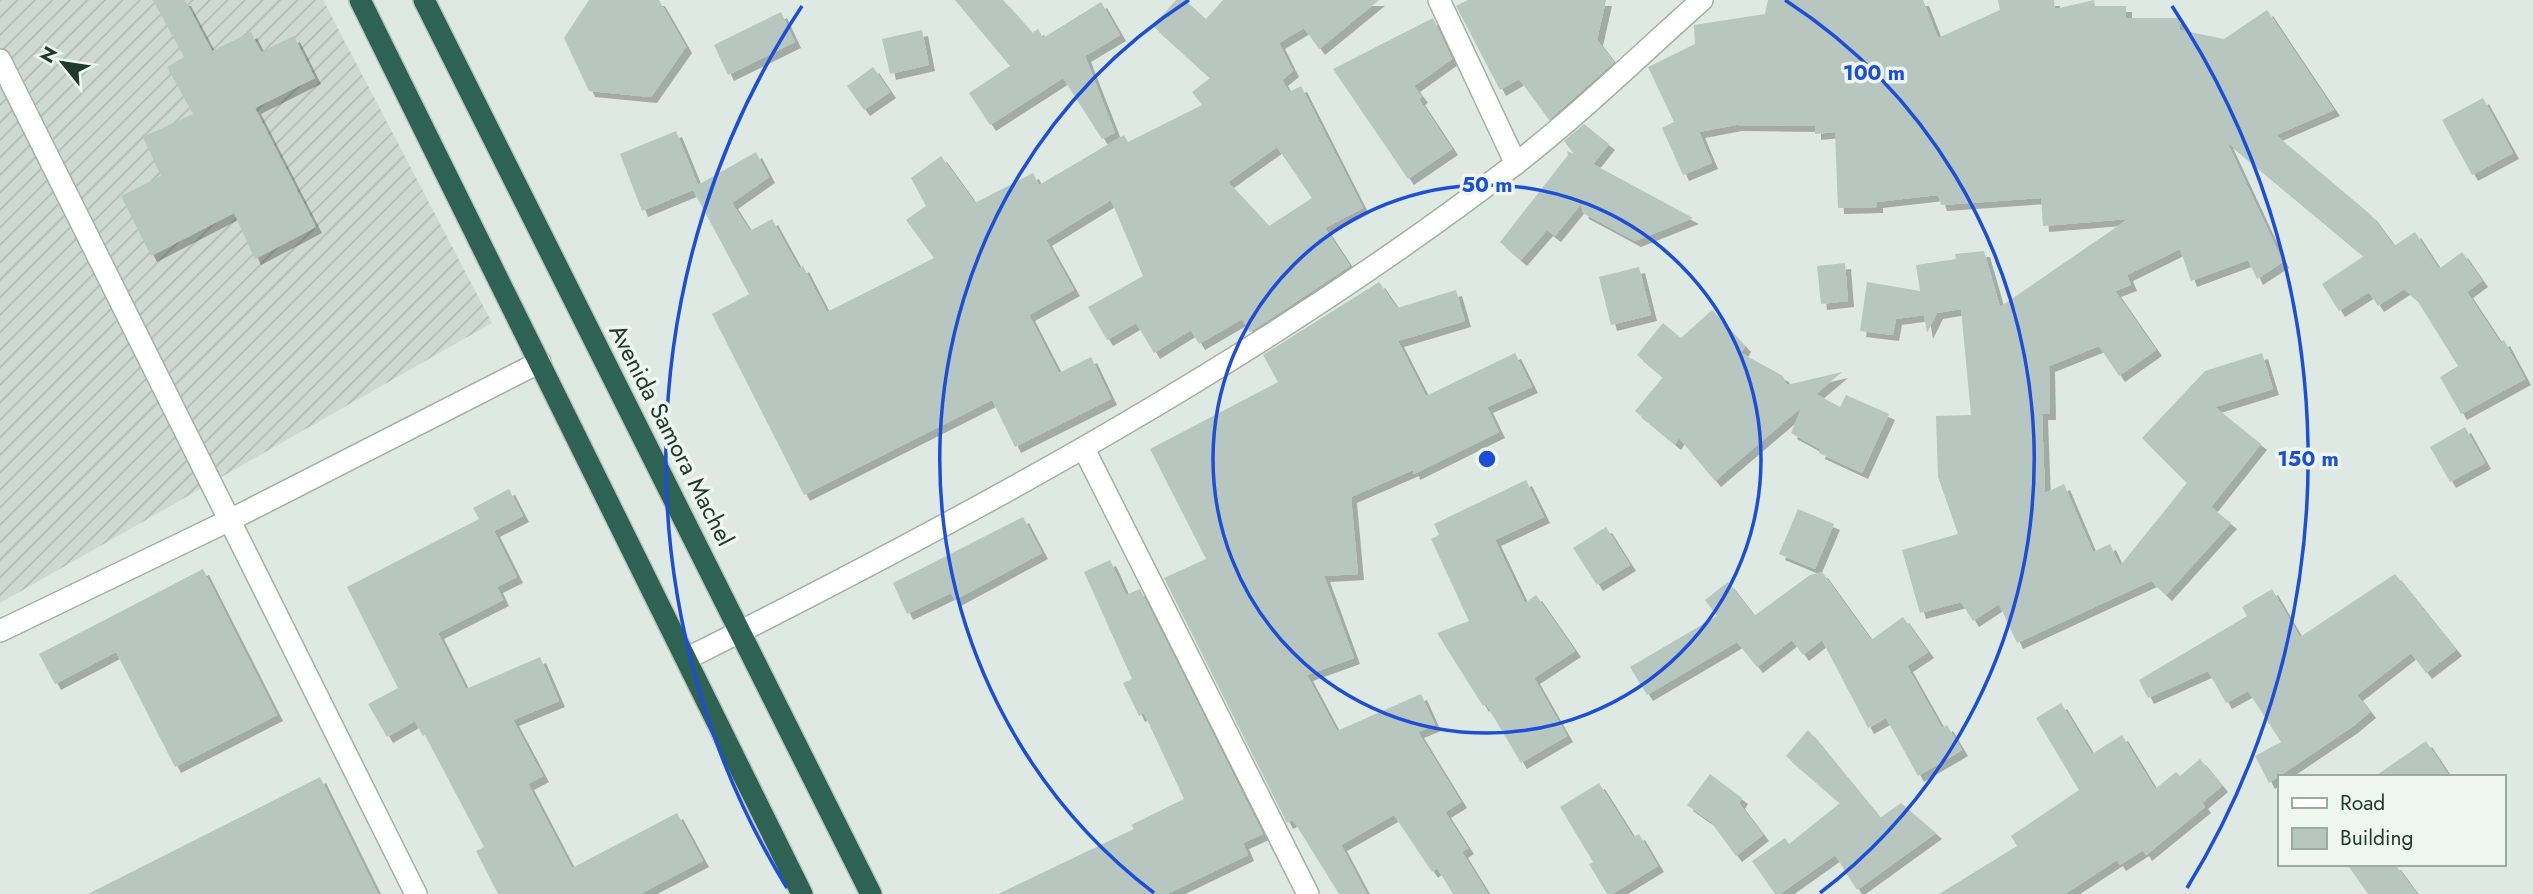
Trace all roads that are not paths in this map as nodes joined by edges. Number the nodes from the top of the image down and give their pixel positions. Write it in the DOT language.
graph roads {
  1 [pos="360,0"];
  2 [pos="424,0"];
  3 [pos="1439,0"];
  4 [pos="1702,0"];
  5 [pos="0,60"];
  6 [pos="1516,164"];
  7 [pos="540,362"];
  8 [pos="1084,449"];
  9 [pos="232,519"];
  10 [pos="0,631"];
  11 [pos="741,631"];
  12 [pos="686,659"];
  13 [pos="416,894"];
  14 [pos="802,894"];
  15 [pos="871,894"];
  16 [pos="1308,894"];
  1 -- 7 [label="highway"];
  2 -- 11 [label="highway, Avenida Samora Machel"];
  3 -- 6 [label="street"];
  4 -- 6 [label="street"];
  5 -- 9 [label="street"];
  6 -- 8 [label="street"];
  7 -- 9 [label="street"];
  7 -- 12 [label="highway"];
  8 -- 11 [label="street"];
  8 -- 16 [label="street"];
  9 -- 10 [label="street"];
  9 -- 13 [label="street"];
  11 -- 12 [label="street"];
  11 -- 15 [label="highway, Avenida Samora Machel"];
  12 -- 14 [label="highway"];
}
